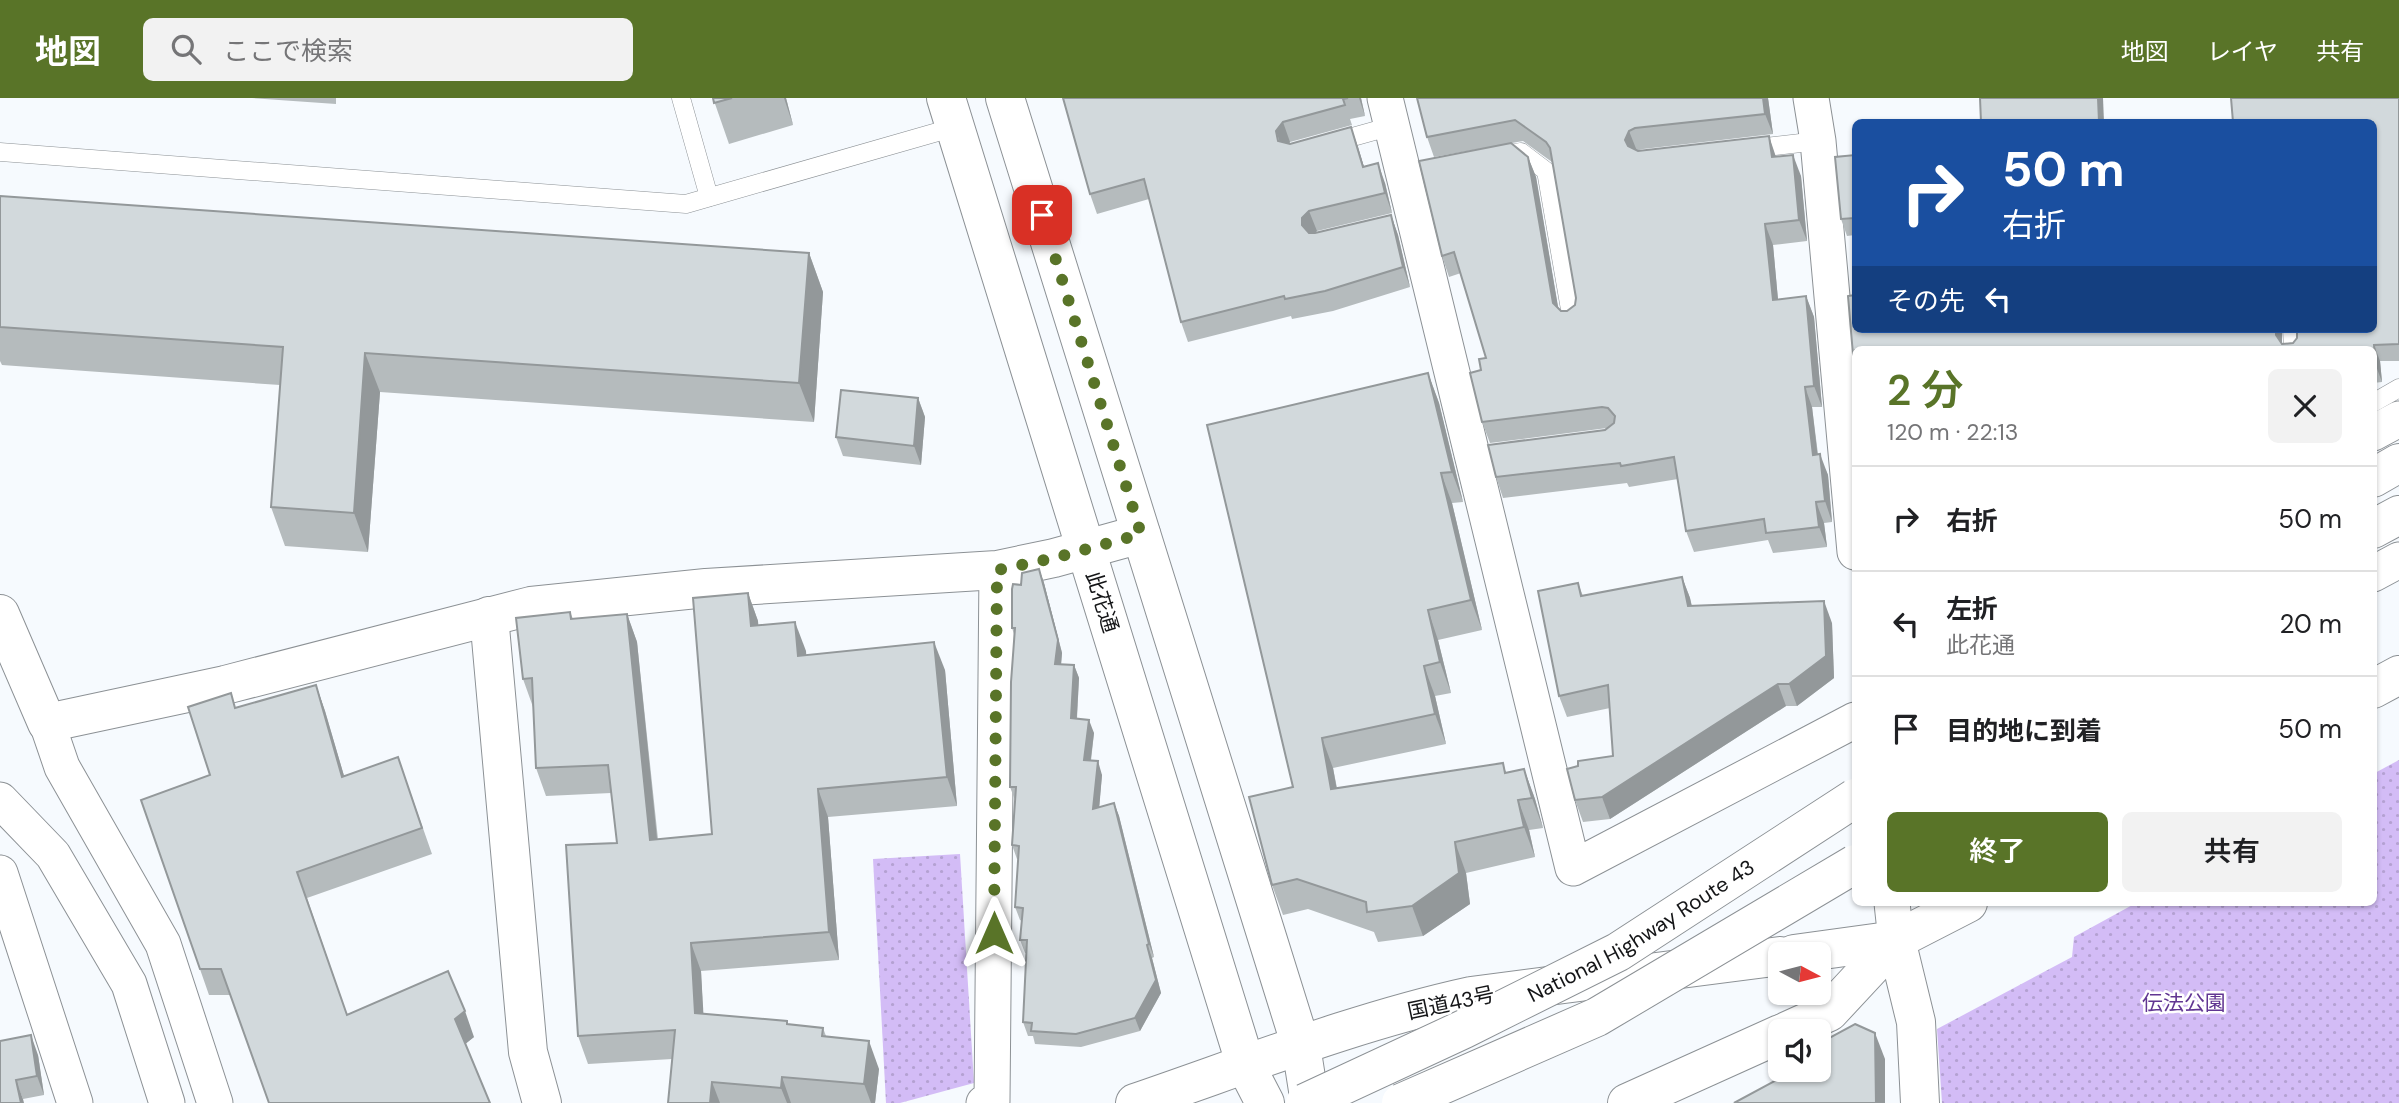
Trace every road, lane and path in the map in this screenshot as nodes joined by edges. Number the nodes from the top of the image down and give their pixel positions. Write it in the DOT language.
graph roads {
  1 [pos="681,98"];
  2 [pos="1005,98"];
  3 [pos="1811,98"];
  4 [pos="1389,112"];
  5 [pos="950,113"];
  6 [pos="1818,141"];
  7 [pos="1318,146"];
  8 [pos="1724,151"];
  9 [pos="0,152"];
  10 [pos="1495,157"];
  11 [pos="709,197"];
  12 [pos="1572,321"];
  13 [pos="2399,388"];
  14 [pos="2377,401"];
  15 [pos="2399,419"];
  16 [pos="1849,429"];
  17 [pos="2377,431"];
  18 [pos="2399,463"];
  19 [pos="2377,476"];
  20 [pos="1852,490"];
  21 [pos="2399,515"];
  22 [pos="2377,527"];
  23 [pos="1141,534"];
  24 [pos="1086,550"];
  25 [pos="2399,560"];
  26 [pos="997,570"];
  27 [pos="2377,572"];
  28 [pos="0,614"];
  29 [pos="489,616"];
  30 [pos="2399,676"];
  31 [pos="2377,687"];
  32 [pos="1852,722"];
  33 [pos="47,723"];
  34 [pos="0,800"];
  35 [pos="1852,800"];
  36 [pos="1852,866"];
  37 [pos="0,873"];
  38 [pos="1892,906"];
  39 [pos="1962,906"];
  40 [pos="1896,940"];
  41 [pos="1831,949"];
  42 [pos="1768,958"];
  43 [pos="1814,1019"];
  44 [pos="1768,1039"];
  45 [pos="1301,1046"];
  46 [pos="1246,1066"];
  47 [pos="75,1103"];
  48 [pos="167,1103"];
  49 [pos="215,1103"];
  50 [pos="542,1103"];
  51 [pos="984,1103"];
  52 [pos="1135,1103"];
  53 [pos="1265,1103"];
  54 [pos="1304,1103"];
  55 [pos="1310,1103"];
  56 [pos="1401,1103"];
  57 [pos="1626,1103"];
  58 [pos="1920,1103"];
  1 -- 11 [label="lane"];
  2 -- 23 [label="main road"];
  3 -- 6 [label="street"];
  4 -- 7 [label="lane"];
  4 -- 32 [label="street"];
  5 -- 11 [label="lane"];
  5 -- 24 [label="main road, 此花通"];
  6 -- 8 [label="lane"];
  6 -- 16 [label="street"];
  9 -- 11 [label="lane"];
  10 -- 12 [label="lane"];
  13 -- 14 [label="lane"];
  15 -- 17 [label="street"];
  16 -- 20 [label="street"];
  18 -- 19 [label="main road"];
  21 -- 22 [label="main road"];
  23 -- 24 [label="main road"];
  23 -- 45 [label="main road"];
  24 -- 26 [label="main road"];
  24 -- 46 [label="main road, 此花通"];
  25 -- 27 [label="street"];
  26 -- 29 [label="main road"];
  26 -- 51 [label="street"];
  28 -- 33 [label="main road"];
  29 -- 33 [label="main road"];
  29 -- 50 [label="main road"];
  30 -- 31 [label="main road"];
  33 -- 49 [label="street"];
  34 -- 48 [label="street"];
  35 -- 54 [label="main road, National Highway Route 43, bridge"];
  36 -- 56 [label="main road, bridge"];
  37 -- 47 [label="street"];
  38 -- 40 [label="street"];
  39 -- 40 [label="main road"];
  40 -- 41 [label="main road"];
  40 -- 43 [label="main road"];
  40 -- 58 [label="main road"];
  42 -- 45 [label="main road, 国道43号"];
  44 -- 57 [label="main road"];
  45 -- 46 [label="main road, 国道43号"];
  45 -- 55 [label="main road"];
  46 -- 52 [label="main road, 国道43号"];
  46 -- 53 [label="main road, 此花通"];
}
